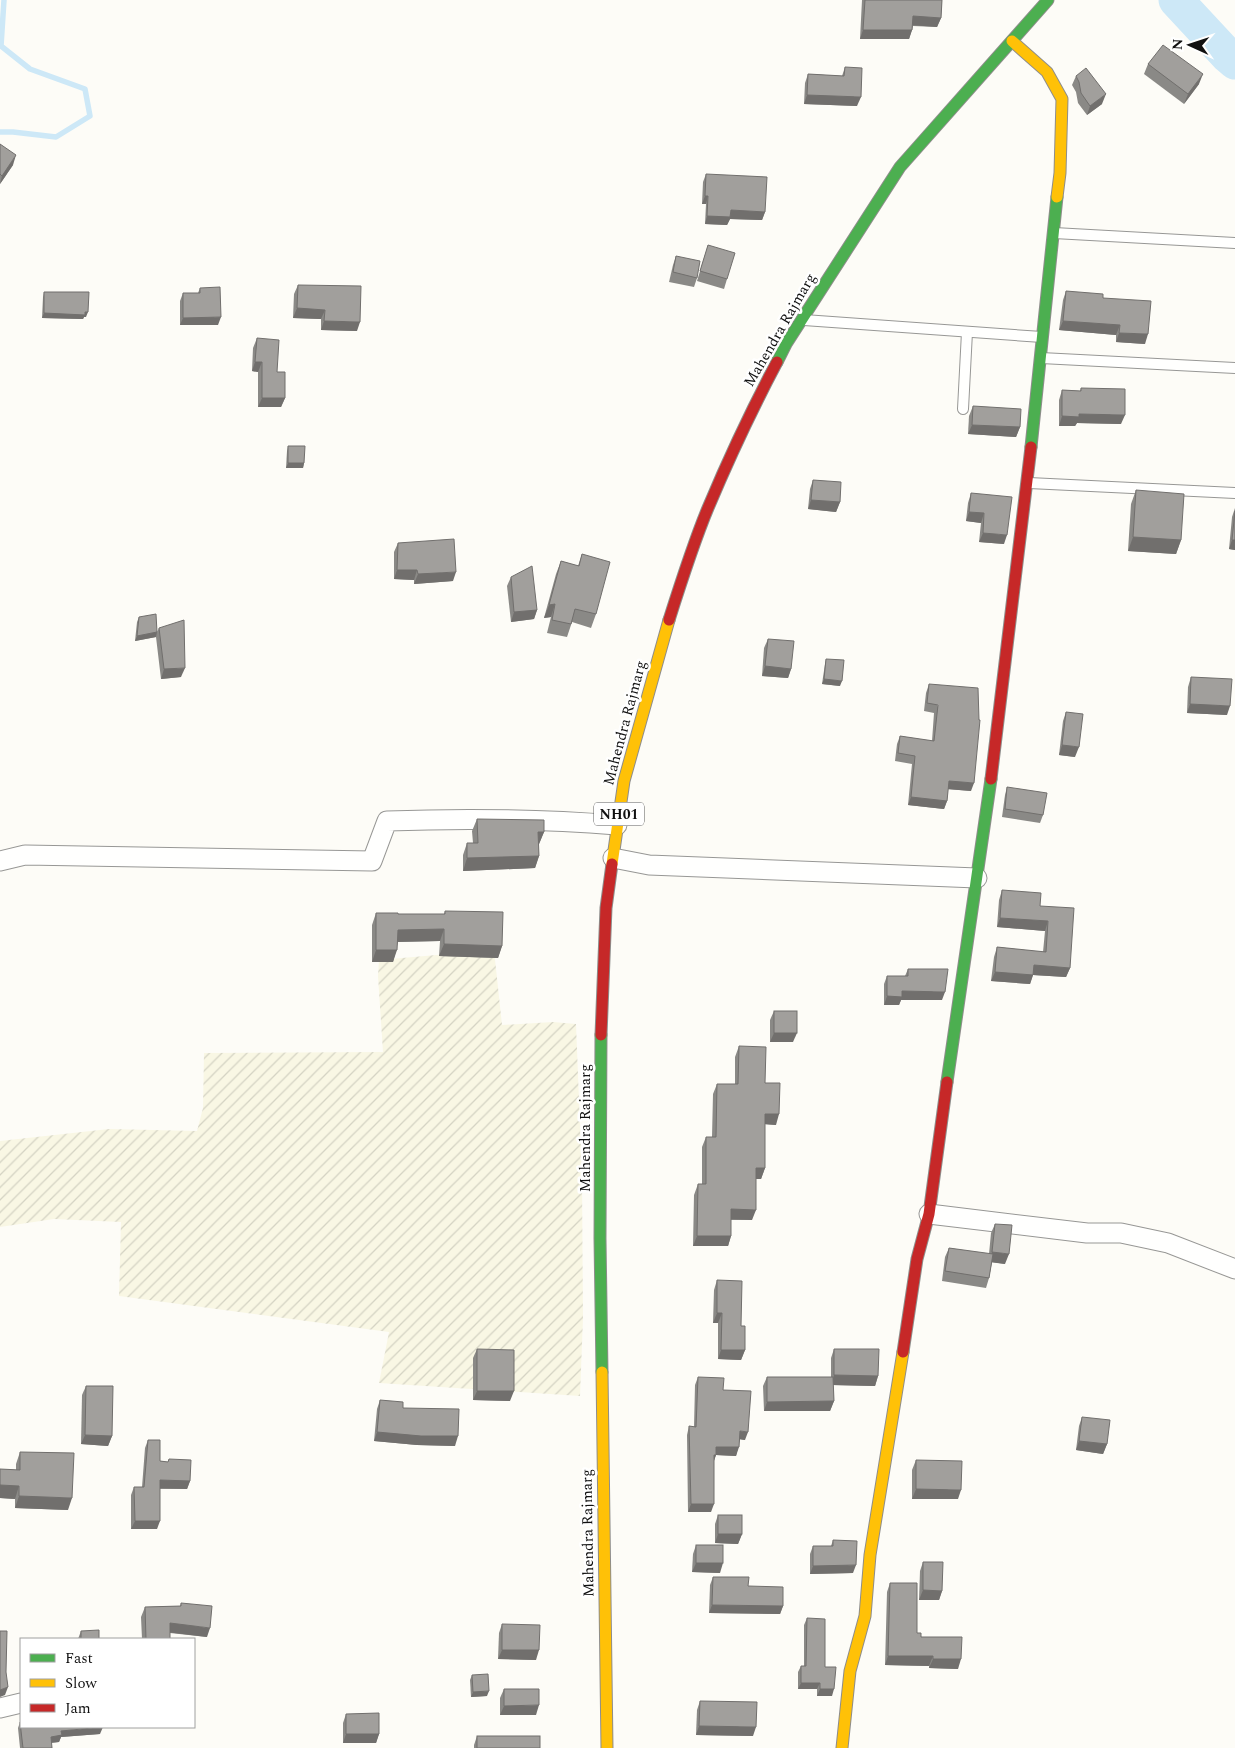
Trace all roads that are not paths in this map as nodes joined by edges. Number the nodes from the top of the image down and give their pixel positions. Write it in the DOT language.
graph roads {
  1 [pos="1045,2"];
  2 [pos="1012,41"];
  3 [pos="1054,233"];
  4 [pos="1235,243"];
  5 [pos="801,320"];
  6 [pos="967,332"];
  7 [pos="1043,337"];
  8 [pos="1041,358"];
  9 [pos="1235,368"];
  10 [pos="962,408"];
  11 [pos="1028,483"];
  12 [pos="1235,493"];
  13 [pos="617,825"];
  14 [pos="613,858"];
  15 [pos="0,861"];
  16 [pos="977,878"];
  17 [pos="929,1214"];
  18 [pos="1235,1269"];
  19 [pos="20,1703"];
  20 [pos="0,1708"];
  21 [pos="607,1748"];
  22 [pos="842,1748"];
  1 -- 2 [label="main road, Mahendra Rajmarg / NH01"];
  2 -- 3 [label="main road"];
  2 -- 5 [label="main road, Mahendra Rajmarg / NH01"];
  3 -- 4 [label="lane"];
  3 -- 7 [label="main road"];
  5 -- 6 [label="lane"];
  5 -- 13 [label="main road, Mahendra Rajmarg / NH01"];
  6 -- 7 [label="lane"];
  6 -- 10 [label="lane"];
  7 -- 8 [label="main road"];
  8 -- 9 [label="lane"];
  8 -- 11 [label="main road"];
  11 -- 12 [label="lane"];
  11 -- 16 [label="main road"];
  13 -- 14 [label="main road, Mahendra Rajmarg / NH01"];
  13 -- 15 [label="street"];
  14 -- 16 [label="street"];
  14 -- 21 [label="main road, Mahendra Rajmarg / NH01"];
  16 -- 17 [label="main road"];
  17 -- 18 [label="street"];
  17 -- 22 [label="main road"];
  19 -- 20 [label="street"];
}
